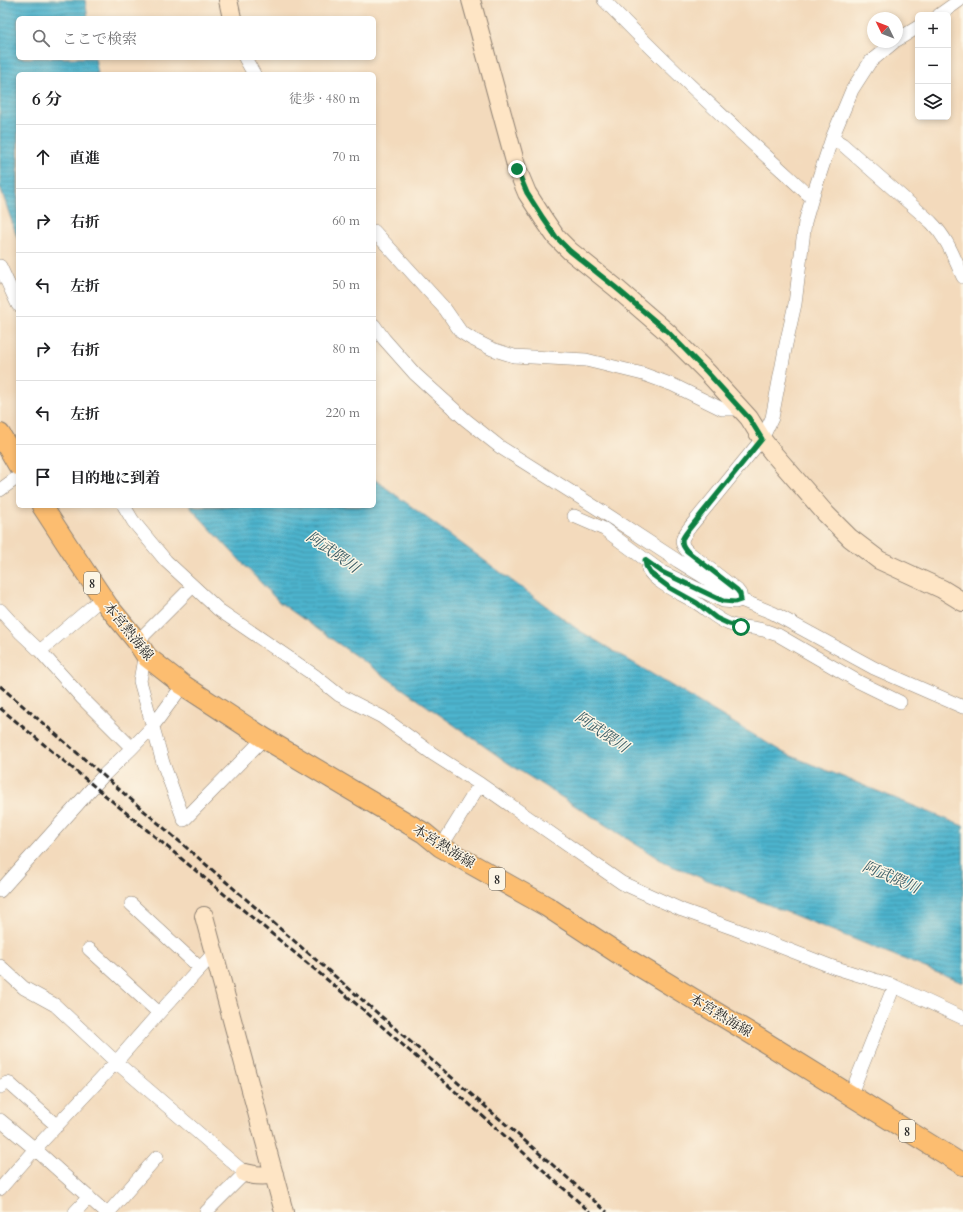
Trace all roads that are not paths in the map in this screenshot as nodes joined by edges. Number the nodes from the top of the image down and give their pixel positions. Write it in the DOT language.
graph roads {
  1 [pos="228,0"];
  2 [pos="471,0"];
  3 [pos="604,0"];
  4 [pos="960,0"];
  5 [pos="943,12"];
  6 [pos="232,16"];
  7 [pos="915,30"];
  8 [pos="903,37"];
  9 [pos="887,48"];
  10 [pos="241,60"];
  11 [pos="246,60"];
  12 [pos="244,72"];
  13 [pos="253,72"];
  14 [pos="832,138"];
  15 [pos="812,198"];
  16 [pos="376,232"];
  17 [pos="0,266"];
  18 [pos="963,277"];
  19 [pos="3,282"];
  20 [pos="16,302"];
  21 [pos="376,328"];
  22 [pos="737,405"];
  23 [pos="0,434"];
  24 [pos="762,439"];
  25 [pos="16,462"];
  26 [pos="16,478"];
  27 [pos="0,490"];
  28 [pos="43,508"];
  29 [pos="125,508"];
  30 [pos="574,516"];
  31 [pos="645,560"];
  32 [pos="193,586"];
  33 [pos="102,598"];
  34 [pos="741,600"];
  35 [pos="963,602"];
  36 [pos="0,610"];
  37 [pos="142,650"];
  38 [pos="40,651"];
  39 [pos="183,685"];
  40 [pos="900,702"];
  41 [pos="963,707"];
  42 [pos="153,726"];
  43 [pos="264,738"];
  44 [pos="132,748"];
  45 [pos="480,784"];
  46 [pos="441,847"];
  47 [pos="0,892"];
  48 [pos="131,904"];
  49 [pos="204,916"];
  50 [pos="89,949"];
  51 [pos="214,953"];
  52 [pos="200,968"];
  53 [pos="2,974"];
  54 [pos="894,986"];
  55 [pos="159,1013"];
  56 [pos="963,1018"];
  57 [pos="116,1062"];
  58 [pos="0,1086"];
  59 [pos="850,1096"];
  60 [pos="0,1120"];
  61 [pos="57,1126"];
  62 [pos="35,1149"];
  63 [pos="157,1157"];
  64 [pos="963,1165"];
  65 [pos="245,1173"];
  66 [pos="274,1174"];
  67 [pos="0,1189"];
  68 [pos="88,1197"];
  69 [pos="75,1212"];
  70 [pos="105,1212"];
  71 [pos="109,1212"];
  72 [pos="206,1212"];
  73 [pos="284,1212"];
  1 -- 6 [label="street"];
  2 -- 22 [label="street"];
  3 -- 15 [label="street"];
  4 -- 5 [label="street"];
  7 -- 8 [label="street"];
  9 -- 14 [label="street"];
  10 -- 12 [label="street"];
  11 -- 13 [label="street"];
  14 -- 15 [label="street"];
  14 -- 18 [label="street"];
  15 -- 24 [label="street"];
  16 -- 22 [label="street"];
  17 -- 19 [label="street"];
  19 -- 20 [label="street"];
  21 -- 34 [label="street"];
  22 -- 24 [label="street"];
  23 -- 25 [label="main road"];
  24 -- 34 [label="street"];
  24 -- 35 [label="street"];
  26 -- 27 [label="street"];
  28 -- 33 [label="main road, 本宮熱海線 / 8"];
  29 -- 32 [label="street"];
  30 -- 31 [label="street"];
  31 -- 34 [label="street"];
  31 -- 40 [label="street"];
  32 -- 37 [label="street"];
  32 -- 45 [label="street"];
  33 -- 37 [label="main road, 本宮熱海線 / 8"];
  33 -- 38 [label="street"];
  34 -- 41 [label="street"];
  36 -- 38 [label="street"];
  37 -- 39 [label="main road, 本宮熱海線 / 8"];
  37 -- 42 [label="street"];
  38 -- 44 [label="street"];
  39 -- 42 [label="street"];
  39 -- 43 [label="main road, 本宮熱海線 / 8"];
  42 -- 43 [label="street"];
  42 -- 44 [label="street"];
  43 -- 46 [label="main road, 本宮熱海線 / 8"];
  44 -- 47 [label="street"];
  45 -- 46 [label="street"];
  45 -- 54 [label="street"];
  46 -- 59 [label="main road, 本宮熱海線 / 8"];
  48 -- 52 [label="street"];
  49 -- 51 [label="street"];
  50 -- 55 [label="street"];
  51 -- 52 [label="street"];
  51 -- 66 [label="street"];
  52 -- 55 [label="street"];
  53 -- 57 [label="street"];
  54 -- 56 [label="street"];
  54 -- 59 [label="street"];
  55 -- 57 [label="street"];
  57 -- 61 [label="street"];
  57 -- 65 [label="street"];
  58 -- 61 [label="street"];
  59 -- 64 [label="main road, 本宮熱海線 / 8"];
  60 -- 62 [label="street"];
  61 -- 62 [label="street"];
  62 -- 67 [label="street"];
  62 -- 68 [label="street"];
  63 -- 71 [label="street"];
  65 -- 66 [label="street"];
  65 -- 72 [label="street"];
  66 -- 73 [label="street"];
  68 -- 69 [label="street"];
  68 -- 70 [label="street"];
}
